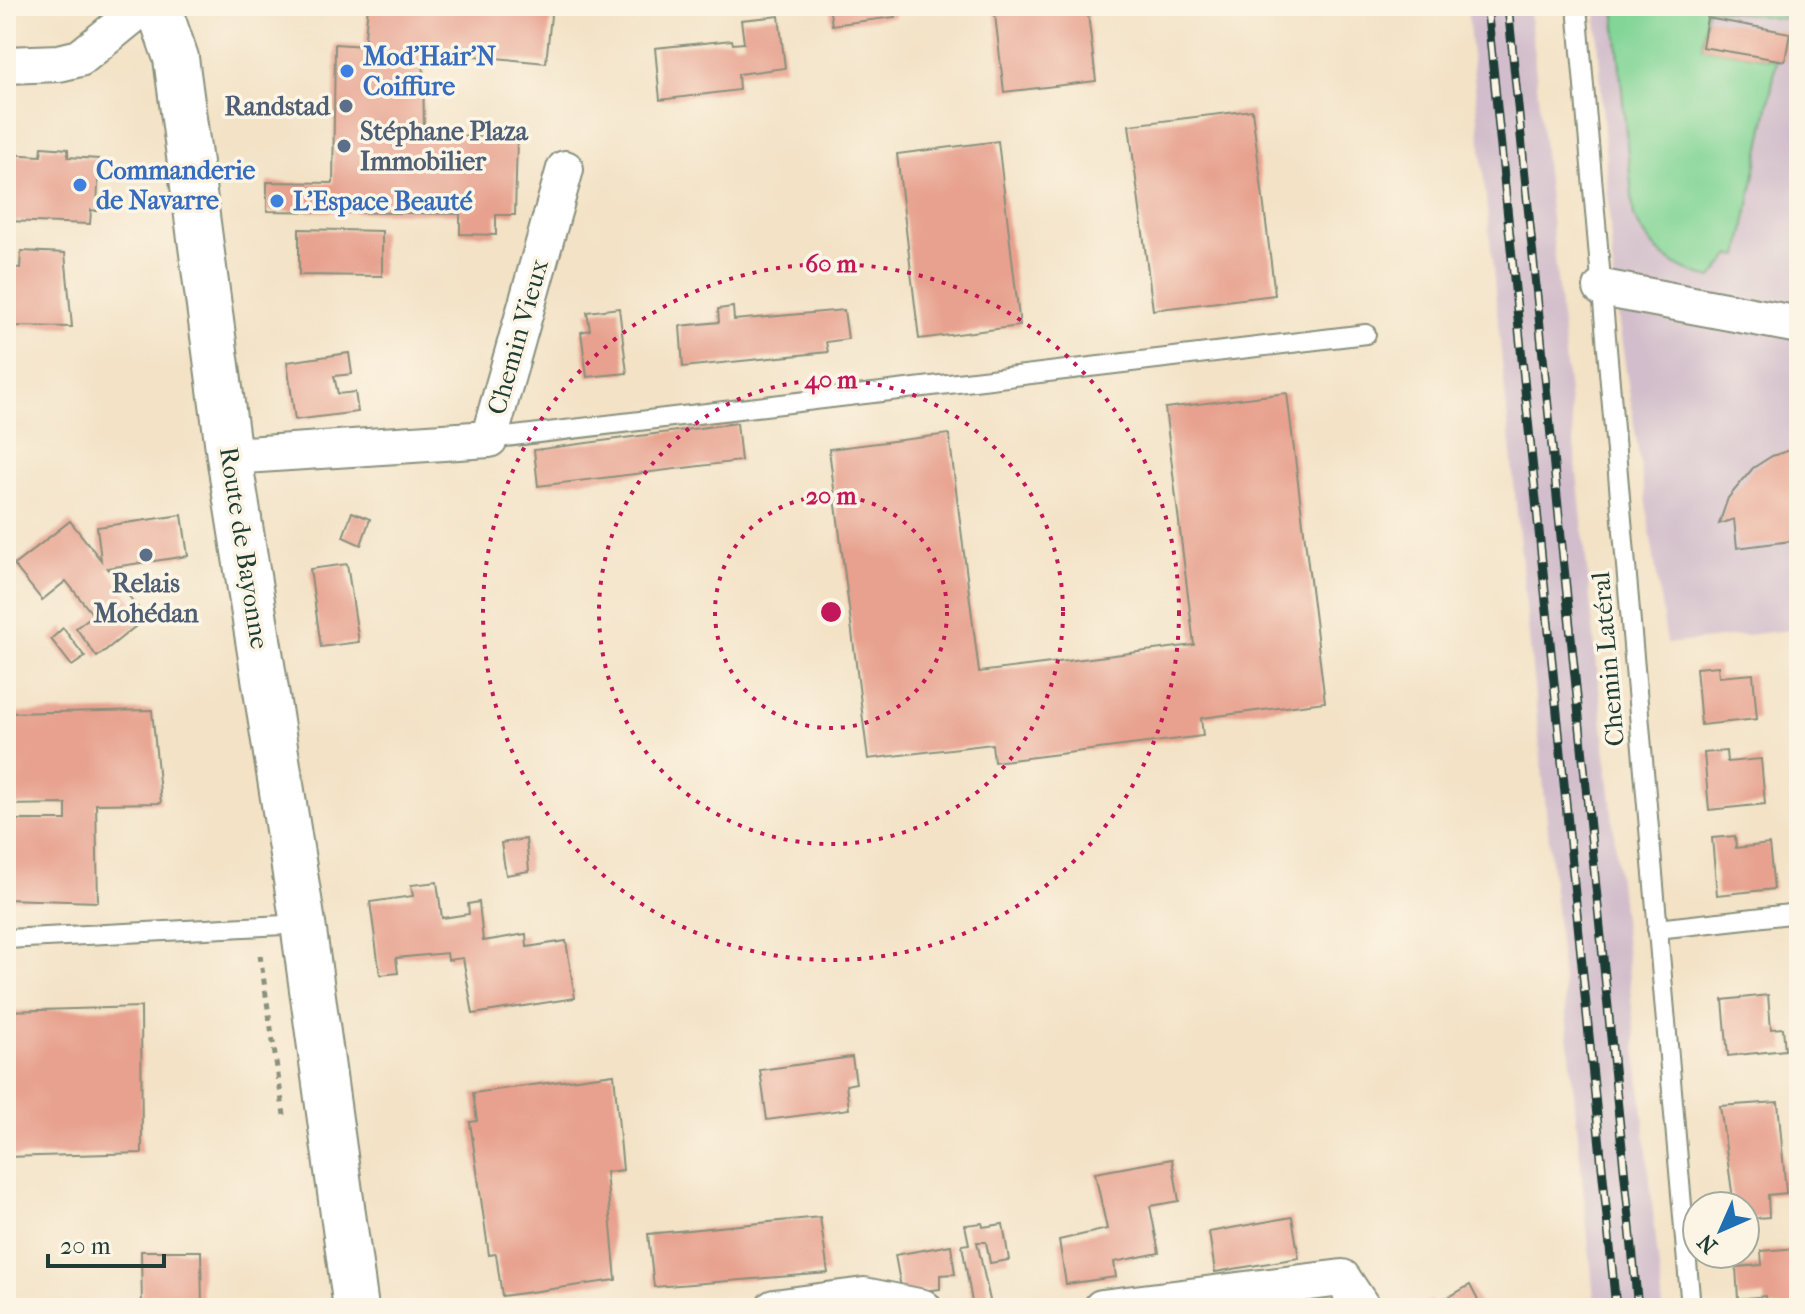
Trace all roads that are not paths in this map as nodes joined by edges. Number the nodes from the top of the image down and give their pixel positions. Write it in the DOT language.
graph roads {
  1 [pos="144,6"];
  2 [pos="158,6"];
  3 [pos="182,6"];
  4 [pos="1577,6"];
  5 [pos="176,58"];
  6 [pos="6,65"];
  7 [pos="565,169"];
  8 [pos="1602,288"];
  9 [pos="1799,325"];
  10 [pos="1366,334"];
  11 [pos="489,439"];
  12 [pos="229,456"];
  13 [pos="1799,913"];
  14 [pos="303,924"];
  15 [pos="1657,929"];
  16 [pos="6,939"];
  17 [pos="356,1308"];
  18 [pos="774,1308"];
  19 [pos="923,1308"];
  20 [pos="1102,1308"];
  21 [pos="1362,1308"];
  22 [pos="1691,1308"];
  1 -- 6 [label="street"];
  2 -- 5 [label="main road, Route de Bayonne"];
  3 -- 5 [label="main road, Route de Bayonne"];
  4 -- 8 [label="lane, Chemin Latéral"];
  5 -- 12 [label="main road, Route de Bayonne"];
  7 -- 11 [label="street, Chemin Vieux"];
  8 -- 9 [label="street"];
  8 -- 15 [label="lane, Chemin Latéral"];
  10 -- 11 [label="lane"];
  11 -- 12 [label="street, Chemin Vieux"];
  12 -- 14 [label="main road, Route de Bayonne"];
  13 -- 15 [label="lane"];
  14 -- 16 [label="lane"];
  14 -- 17 [label="main road, Route de Bayonne"];
  15 -- 22 [label="lane, Chemin Latéral"];
  18 -- 19 [label="street"];
  20 -- 21 [label="street"];
}
